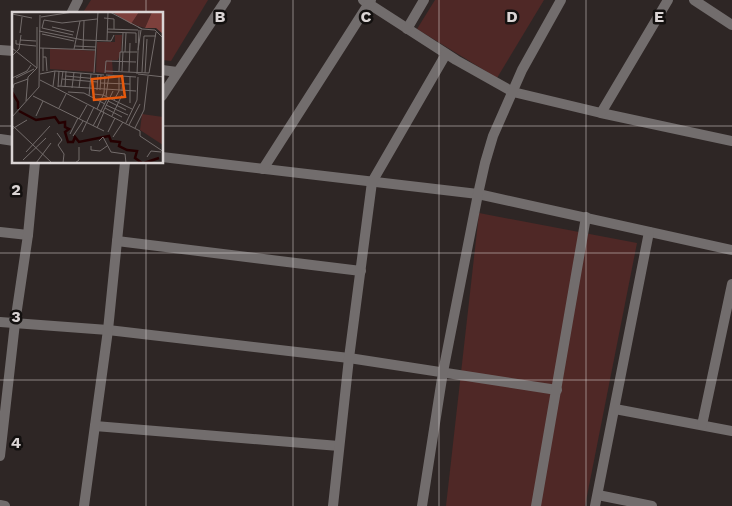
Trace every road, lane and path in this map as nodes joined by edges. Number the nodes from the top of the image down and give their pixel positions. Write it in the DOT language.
graph roads {
  1 [pos="78,0"];
  2 [pos="226,0"];
  3 [pos="424,0"];
  4 [pos="561,0"];
  5 [pos="668,0"];
  6 [pos="694,0"];
  7 [pos="367,1"];
  8 [pos="72,12"];
  9 [pos="732,25"];
  10 [pos="406,29"];
  11 [pos="446,54"];
  12 [pos="164,70"];
  13 [pos="177,72"];
  14 [pos="513,92"];
  15 [pos="164,93"];
  16 [pos="601,113"];
  17 [pos="732,141"];
  18 [pos="164,158"];
  19 [pos="36,164"];
  20 [pos="125,164"];
  21 [pos="263,169"];
  22 [pos="372,182"];
  23 [pos="478,194"];
  24 [pos="586,217"];
  25 [pos="0,232"];
  26 [pos="649,232"];
  27 [pos="28,235"];
  28 [pos="116,241"];
  29 [pos="732,250"];
  30 [pos="361,270"];
  31 [pos="732,284"];
  32 [pos="0,322"];
  33 [pos="14,323"];
  34 [pos="108,330"];
  35 [pos="349,358"];
  36 [pos="443,372"];
  37 [pos="557,390"];
  38 [pos="615,409"];
  39 [pos="702,425"];
  40 [pos="95,426"];
  41 [pos="732,431"];
  42 [pos="339,446"];
  43 [pos="0,456"];
  44 [pos="598,495"];
  45 [pos="0,505"];
  46 [pos="5,506"];
  47 [pos="84,506"];
  48 [pos="333,506"];
  49 [pos="422,506"];
  50 [pos="536,506"];
  51 [pos="595,506"];
  52 [pos="652,506"];
  1 -- 8 [label="street"];
  2 -- 13 [label="street"];
  3 -- 10 [label="street"];
  4 -- 14 [label="street"];
  5 -- 16 [label="street"];
  6 -- 9 [label="street"];
  7 -- 10 [label="street"];
  7 -- 21 [label="street"];
  10 -- 11 [label="street"];
  11 -- 14 [label="street"];
  11 -- 22 [label="street"];
  12 -- 13 [label="street"];
  13 -- 15 [label="street"];
  14 -- 16 [label="street"];
  14 -- 23 [label="street"];
  16 -- 17 [label="street"];
  18 -- 21 [label="street"];
  19 -- 27 [label="street"];
  20 -- 28 [label="street"];
  21 -- 22 [label="street"];
  22 -- 23 [label="street"];
  22 -- 30 [label="street"];
  23 -- 24 [label="street"];
  23 -- 36 [label="street"];
  24 -- 26 [label="street"];
  24 -- 37 [label="street"];
  25 -- 27 [label="street"];
  26 -- 29 [label="street"];
  26 -- 38 [label="street"];
  27 -- 33 [label="street"];
  28 -- 30 [label="street"];
  28 -- 34 [label="street"];
  30 -- 35 [label="street"];
  31 -- 39 [label="street"];
  32 -- 33 [label="street"];
  33 -- 34 [label="street"];
  33 -- 43 [label="street"];
  34 -- 35 [label="street"];
  34 -- 40 [label="street"];
  35 -- 36 [label="street"];
  35 -- 42 [label="street"];
  36 -- 37 [label="street"];
  36 -- 49 [label="street"];
  37 -- 50 [label="street"];
  38 -- 39 [label="street"];
  38 -- 44 [label="street"];
  39 -- 41 [label="street"];
  40 -- 42 [label="street"];
  40 -- 47 [label="street"];
  42 -- 48 [label="street"];
  44 -- 51 [label="street"];
  44 -- 52 [label="street"];
  45 -- 46 [label="street"];
}
